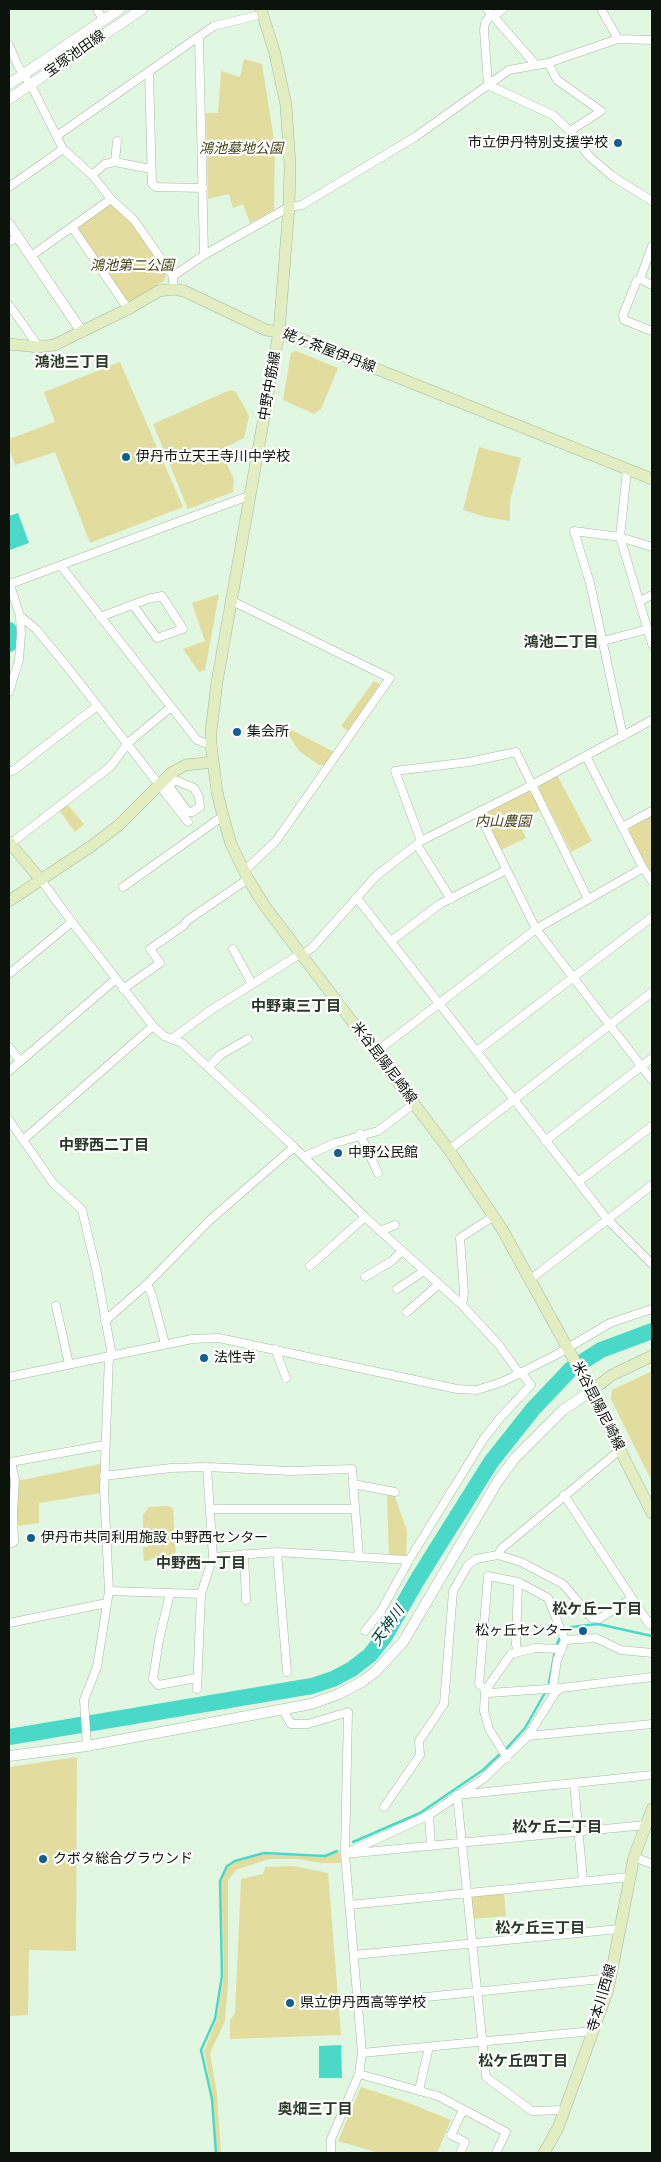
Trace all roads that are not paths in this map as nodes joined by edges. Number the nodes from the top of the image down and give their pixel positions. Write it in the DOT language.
graph roads {
  1 [pos="97,9"];
  2 [pos="120,9"];
  3 [pos="142,9"];
  4 [pos="503,9"];
  5 [pos="601,9"];
  6 [pos="262,11"];
  7 [pos="491,13"];
  8 [pos="103,20"];
  9 [pos="199,38"];
  10 [pos="618,38"];
  11 [pos="652,40"];
  12 [pos="9,45"];
  13 [pos="548,63"];
  14 [pos="536,65"];
  15 [pos="149,72"];
  16 [pos="23,74"];
  17 [pos="9,84"];
  18 [pos="31,84"];
  19 [pos="488,85"];
  20 [pos="9,99"];
  21 [pos="570,131"];
  22 [pos="58,135"];
  23 [pos="117,141"];
  24 [pos="63,149"];
  25 [pos="115,162"];
  26 [pos="151,169"];
  27 [pos="92,175"];
  28 [pos="9,187"];
  29 [pos="203,188"];
  30 [pos="111,199"];
  31 [pos="652,201"];
  32 [pos="289,207"];
  33 [pos="9,224"];
  34 [pos="72,227"];
  35 [pos="13,240"];
  36 [pos="652,246"];
  37 [pos="31,256"];
  38 [pos="204,256"];
  39 [pos="173,276"];
  40 [pos="640,279"];
  41 [pos="652,285"];
  42 [pos="173,289"];
  43 [pos="9,305"];
  44 [pos="128,309"];
  45 [pos="652,331"];
  46 [pos="82,332"];
  47 [pos="279,332"];
  48 [pos="9,344"];
  49 [pos="39,347"];
  50 [pos="627,470"];
  51 [pos="652,479"];
  52 [pos="251,495"];
  53 [pos="620,537"];
  54 [pos="652,547"];
  55 [pos="61,566"];
  56 [pos="9,583"];
  57 [pos="652,595"];
  58 [pos="232,601"];
  59 [pos="640,601"];
  60 [pos="133,605"];
  61 [pos="20,616"];
  62 [pos="100,617"];
  63 [pos="648,629"];
  64 [pos="603,641"];
  65 [pos="652,644"];
  66 [pos="9,692"];
  67 [pos="97,706"];
  68 [pos="171,707"];
  69 [pos="652,720"];
  70 [pos="624,736"];
  71 [pos="128,743"];
  72 [pos="211,745"];
  73 [pos="586,756"];
  74 [pos="213,762"];
  75 [pos="9,772"];
  76 [pos="533,784"];
  77 [pos="165,787"];
  78 [pos="652,811"];
  79 [pos="478,812"];
  80 [pos="223,816"];
  81 [pos="188,822"];
  82 [pos="622,827"];
  83 [pos="9,843"];
  84 [pos="419,843"];
  85 [pos="642,868"];
  86 [pos="506,870"];
  87 [pos="246,875"];
  88 [pos="41,880"];
  89 [pos="652,881"];
  90 [pos="123,887"];
  91 [pos="357,898"];
  92 [pos="451,899"];
  93 [pos="588,899"];
  94 [pos="9,901"];
  95 [pos="652,917"];
  96 [pos="72,922"];
  97 [pos="536,929"];
  98 [pos="391,941"];
  99 [pos="233,949"];
  100 [pos="300,954"];
  101 [pos="9,974"];
  102 [pos="574,978"];
  103 [pos="116,979"];
  104 [pos="252,984"];
  105 [pos="123,989"];
  106 [pos="652,992"];
  107 [pos="438,1003"];
  108 [pos="609,1024"];
  109 [pos="153,1026"];
  110 [pos="172,1039"];
  111 [pos="248,1039"];
  112 [pos="9,1047"];
  113 [pos="477,1051"];
  114 [pos="376,1052"];
  115 [pos="652,1058"];
  116 [pos="20,1060"];
  117 [pos="642,1066"];
  118 [pos="208,1067"];
  119 [pos="9,1071"];
  120 [pos="652,1080"];
  121 [pos="513,1100"];
  122 [pos="414,1103"];
  123 [pos="9,1120"];
  124 [pos="652,1126"];
  125 [pos="360,1134"];
  126 [pos="23,1140"];
  127 [pos="545,1140"];
  128 [pos="294,1147"];
  129 [pos="449,1150"];
  130 [pos="306,1158"];
  131 [pos="378,1173"];
  132 [pos="578,1182"];
  133 [pos="652,1186"];
  134 [pos="494,1216"];
  135 [pos="365,1217"];
  136 [pos="607,1220"];
  137 [pos="395,1225"];
  138 [pos="380,1231"];
  139 [pos="402,1251"];
  140 [pos="652,1262"];
  141 [pos="310,1266"];
  142 [pos="424,1271"];
  143 [pos="365,1277"];
  144 [pos="531,1279"];
  145 [pos="147,1284"];
  146 [pos="438,1285"];
  147 [pos="397,1289"];
  148 [pos="462,1305"];
  149 [pos="56,1306"];
  150 [pos="652,1309"];
  151 [pos="407,1312"];
  152 [pos="105,1322"];
  153 [pos="164,1344"];
  154 [pos="275,1349"];
  155 [pos="569,1351"];
  156 [pos="111,1356"];
  157 [pos="652,1356"];
  158 [pos="69,1364"];
  159 [pos="519,1373"];
  160 [pos="9,1377"];
  161 [pos="286,1378"];
  162 [pos="591,1391"];
  163 [pos="105,1445"];
  164 [pos="621,1449"];
  165 [pos="10,1462"];
  166 [pos="207,1467"];
  167 [pos="104,1476"];
  168 [pos="353,1484"];
  169 [pos="395,1492"];
  170 [pos="564,1495"];
  171 [pos="355,1509"];
  172 [pos="210,1510"];
  173 [pos="652,1513"];
  174 [pos="9,1544"];
  175 [pos="277,1552"];
  176 [pos="244,1554"];
  177 [pos="498,1555"];
  178 [pos="214,1557"];
  179 [pos="359,1558"];
  180 [pos="409,1560"];
  181 [pos="518,1582"];
  182 [pos="110,1591"];
  183 [pos="170,1593"];
  184 [pos="201,1594"];
  185 [pos="632,1598"];
  186 [pos="246,1600"];
  187 [pos="107,1603"];
  188 [pos="652,1622"];
  189 [pos="9,1623"];
  190 [pos="365,1631"];
  191 [pos="565,1640"];
  192 [pos="562,1649"];
  193 [pos="518,1652"];
  194 [pos="652,1653"];
  195 [pos="287,1672"];
  196 [pos="652,1677"];
  197 [pos="197,1678"];
  198 [pos="557,1687"];
  199 [pos="197,1689"];
  200 [pos="485,1690"];
  201 [pos="283,1710"];
  202 [pos="652,1724"];
  203 [pos="528,1736"];
  204 [pos="87,1742"];
  205 [pos="9,1756"];
  206 [pos="506,1758"];
  207 [pos="652,1775"];
  208 [pos="574,1783"];
  209 [pos="457,1795"];
  210 [pos="385,1801"];
  211 [pos="652,1809"];
  212 [pos="429,1815"];
  213 [pos="646,1825"];
  214 [pos="579,1832"];
  215 [pos="462,1843"];
  216 [pos="431,1846"];
  217 [pos="344,1854"];
  218 [pos="634,1857"];
  219 [pos="652,1864"];
  220 [pos="629,1877"];
  221 [pos="583,1881"];
  222 [pos="467,1893"];
  223 [pos="349,1905"];
  224 [pos="619,1928"];
  225 [pos="472,1943"];
  226 [pos="354,1955"];
  227 [pos="611,1978"];
  228 [pos="477,1993"];
  229 [pos="358,2004"];
  230 [pos="593,2031"];
  231 [pos="482,2042"];
  232 [pos="429,2047"];
  233 [pos="362,2053"];
  234 [pos="359,2074"];
  235 [pos="419,2090"];
  236 [pos="463,2110"];
  237 [pos="564,2110"];
  238 [pos="331,2153"];
  239 [pos="460,2153"];
  240 [pos="496,2153"];
  241 [pos="544,2153"];
  1 -- 8 [label="street"];
  2 -- 8 [label="street"];
  3 -- 18 [label="street, 宝塚池田線"];
  4 -- 7 [label="street"];
  5 -- 10 [label="street"];
  6 -- 9 [label="street"];
  6 -- 32 [label="main road, 中野中筋線"];
  7 -- 14 [label="street"];
  7 -- 19 [label="street"];
  8 -- 16 [label="street"];
  9 -- 15 [label="street"];
  9 -- 29 [label="street"];
  10 -- 11 [label="street"];
  10 -- 13 [label="street"];
  12 -- 16 [label="street"];
  13 -- 14 [label="street"];
  13 -- 21 [label="street"];
  14 -- 19 [label="street"];
  15 -- 22 [label="street"];
  15 -- 26 [label="street"];
  16 -- 17 [label="street"];
  16 -- 18 [label="street"];
  18 -- 20 [label="street, 宝塚池田線"];
  18 -- 22 [label="street"];
  19 -- 21 [label="street"];
  19 -- 32 [label="street"];
  21 -- 31 [label="street"];
  22 -- 24 [label="street"];
  23 -- 25 [label="street"];
  24 -- 27 [label="street"];
  24 -- 28 [label="street"];
  25 -- 26 [label="street"];
  25 -- 27 [label="street"];
  26 -- 29 [label="street"];
  27 -- 30 [label="street"];
  29 -- 38 [label="street"];
  30 -- 34 [label="street"];
  30 -- 39 [label="street"];
  32 -- 38 [label="street"];
  32 -- 47 [label="main road, 中野中筋線"];
  33 -- 35 [label="street"];
  34 -- 37 [label="street"];
  34 -- 44 [label="street"];
  35 -- 37 [label="street"];
  36 -- 40 [label="street"];
  37 -- 46 [label="street"];
  38 -- 39 [label="street"];
  39 -- 42 [label="street"];
  40 -- 41 [label="street"];
  40 -- 45 [label="street"];
  42 -- 44 [label="main road"];
  42 -- 47 [label="main road, 姥ヶ茶屋伊丹線"];
  43 -- 49 [label="street"];
  44 -- 46 [label="main road"];
  46 -- 49 [label="main road"];
  47 -- 50 [label="main road, 姥ヶ茶屋伊丹線"];
  47 -- 52 [label="main road, 中野中筋線"];
  48 -- 49 [label="main road"];
  50 -- 51 [label="main road, 姥ヶ茶屋伊丹線"];
  50 -- 53 [label="street"];
  52 -- 55 [label="street"];
  52 -- 58 [label="main road, 中野中筋線"];
  53 -- 54 [label="street"];
  53 -- 59 [label="street"];
  53 -- 64 [label="street"];
  55 -- 56 [label="street"];
  55 -- 62 [label="street"];
  56 -- 61 [label="street"];
  57 -- 59 [label="street"];
  58 -- 72 [label="main road, 中野中筋線"];
  58 -- 87 [label="street"];
  59 -- 63 [label="street"];
  60 -- 60 [label="street"];
  60 -- 62 [label="street"];
  61 -- 66 [label="street"];
  61 -- 67 [label="street"];
  62 -- 68 [label="street"];
  63 -- 64 [label="street"];
  63 -- 65 [label="street"];
  64 -- 70 [label="street"];
  67 -- 71 [label="street"];
  67 -- 75 [label="street"];
  68 -- 71 [label="street"];
  68 -- 72 [label="street"];
  69 -- 70 [label="street"];
  70 -- 73 [label="street"];
  71 -- 77 [label="street"];
  71 -- 83 [label="street"];
  72 -- 74 [label="main road, 中野中筋線"];
  73 -- 76 [label="street"];
  73 -- 82 [label="street"];
  74 -- 77 [label="main road"];
  74 -- 80 [label="main road, 米谷昆陽尼崎線"];
  76 -- 79 [label="street"];
  76 -- 84 [label="street"];
  76 -- 93 [label="street"];
  77 -- 77 [label="street"];
  77 -- 81 [label="street"];
  77 -- 88 [label="main road"];
  78 -- 82 [label="street"];
  79 -- 84 [label="street"];
  79 -- 86 [label="street"];
  80 -- 87 [label="main road, 米谷昆陽尼崎線"];
  80 -- 90 [label="street"];
  82 -- 85 [label="street"];
  83 -- 88 [label="main road"];
  84 -- 91 [label="street"];
  84 -- 92 [label="street"];
  85 -- 89 [label="street"];
  85 -- 93 [label="street"];
  86 -- 92 [label="street"];
  86 -- 97 [label="street"];
  87 -- 100 [label="main road, 米谷昆陽尼崎線"];
  87 -- 105 [label="street"];
  88 -- 94 [label="main road"];
  88 -- 96 [label="street"];
  91 -- 98 [label="street"];
  91 -- 100 [label="street"];
  92 -- 98 [label="street"];
  93 -- 97 [label="street"];
  95 -- 102 [label="street"];
  96 -- 101 [label="street"];
  96 -- 103 [label="street"];
  97 -- 102 [label="street"];
  97 -- 107 [label="street"];
  98 -- 107 [label="street"];
  99 -- 104 [label="street"];
  100 -- 104 [label="street"];
  100 -- 114 [label="main road, 米谷昆陽尼崎線"];
  102 -- 108 [label="street"];
  102 -- 113 [label="street"];
  103 -- 105 [label="street"];
  103 -- 116 [label="street"];
  104 -- 110 [label="street"];
  105 -- 109 [label="street"];
  106 -- 108 [label="street"];
  107 -- 113 [label="street"];
  107 -- 114 [label="street"];
  108 -- 117 [label="street"];
  108 -- 121 [label="street"];
  109 -- 110 [label="street"];
  109 -- 126 [label="street"];
  110 -- 118 [label="street"];
  111 -- 118 [label="street"];
  112 -- 116 [label="street"];
  113 -- 121 [label="street"];
  114 -- 122 [label="main road, 米谷昆陽尼崎線"];
  115 -- 117 [label="street"];
  116 -- 119 [label="street"];
  117 -- 120 [label="street"];
  117 -- 127 [label="street"];
  118 -- 128 [label="street"];
  121 -- 127 [label="street"];
  121 -- 129 [label="street"];
  122 -- 125 [label="street"];
  122 -- 129 [label="main road, 米谷昆陽尼崎線"];
  123 -- 126 [label="street"];
  124 -- 132 [label="street"];
  125 -- 130 [label="street"];
  125 -- 131 [label="street"];
  126 -- 152 [label="street"];
  127 -- 132 [label="street"];
  128 -- 130 [label="street"];
  128 -- 145 [label="street"];
  129 -- 134 [label="main road, 米谷昆陽尼崎線"];
  130 -- 135 [label="street"];
  132 -- 136 [label="street"];
  133 -- 136 [label="street"];
  134 -- 144 [label="main road, 米谷昆陽尼崎線"];
  134 -- 148 [label="street"];
  135 -- 138 [label="street"];
  135 -- 141 [label="street"];
  136 -- 140 [label="street"];
  136 -- 144 [label="street"];
  137 -- 138 [label="street"];
  138 -- 139 [label="street"];
  139 -- 142 [label="street"];
  139 -- 143 [label="street"];
  142 -- 146 [label="street"];
  142 -- 147 [label="street"];
  144 -- 155 [label="main road, 米谷昆陽尼崎線"];
  145 -- 152 [label="street"];
  145 -- 153 [label="street"];
  146 -- 148 [label="street"];
  146 -- 151 [label="street"];
  148 -- 159 [label="street"];
  149 -- 158 [label="street"];
  150 -- 155 [label="street"];
  152 -- 156 [label="street"];
  153 -- 154 [label="street"];
  153 -- 156 [label="street"];
  154 -- 159 [label="street"];
  154 -- 161 [label="street"];
  155 -- 159 [label="street"];
  155 -- 162 [label="main road, 米谷昆陽尼崎線"];
  156 -- 158 [label="street"];
  156 -- 163 [label="street"];
  157 -- 162 [label="main road"];
  158 -- 160 [label="street"];
  159 -- 180 [label="street"];
  162 -- 164 [label="main road, 米谷昆陽尼崎線"];
  162 -- 201 [label="street"];
  163 -- 165 [label="street"];
  163 -- 167 [label="street"];
  164 -- 170 [label="street"];
  164 -- 173 [label="main road, 米谷昆陽尼崎線"];
  165 -- 174 [label="street"];
  166 -- 167 [label="street"];
  166 -- 168 [label="street"];
  166 -- 172 [label="street"];
  167 -- 182 [label="street"];
  168 -- 169 [label="street"];
  168 -- 171 [label="street"];
  170 -- 177 [label="street"];
  170 -- 185 [label="street"];
  171 -- 172 [label="street"];
  171 -- 179 [label="street"];
  172 -- 178 [label="street"];
  175 -- 176 [label="street"];
  175 -- 179 [label="street"];
  175 -- 195 [label="street"];
  176 -- 178 [label="street"];
  176 -- 186 [label="street"];
  177 -- 185 [label="street"];
  177 -- 210 [label="street"];
  178 -- 184 [label="street"];
  179 -- 180 [label="street"];
  180 -- 190 [label="street"];
  181 -- 191 [label="street"];
  181 -- 193 [label="street"];
  181 -- 200 [label="street"];
  182 -- 183 [label="street"];
  182 -- 187 [label="street"];
  183 -- 184 [label="street"];
  183 -- 197 [label="street"];
  184 -- 197 [label="street"];
  185 -- 188 [label="street"];
  187 -- 189 [label="street"];
  187 -- 204 [label="street"];
  191 -- 192 [label="street"];
  191 -- 194 [label="street"];
  192 -- 193 [label="street"];
  192 -- 198 [label="street"];
  193 -- 200 [label="street"];
  196 -- 198 [label="street"];
  197 -- 199 [label="street"];
  198 -- 200 [label="street"];
  198 -- 203 [label="street"];
  200 -- 206 [label="street"];
  201 -- 204 [label="street"];
  201 -- 217 [label="street"];
  202 -- 203 [label="street"];
  203 -- 206 [label="street"];
  204 -- 205 [label="street"];
  206 -- 209 [label="street"];
  207 -- 208 [label="street"];
  208 -- 209 [label="street"];
  208 -- 214 [label="street"];
  209 -- 212 [label="street"];
  209 -- 215 [label="street"];
  211 -- 213 [label="main road, 寺本川西線"];
  212 -- 216 [label="street"];
  212 -- 217 [label="street"];
  213 -- 214 [label="street"];
  213 -- 218 [label="main road, 寺本川西線"];
  214 -- 215 [label="street"];
  214 -- 221 [label="street"];
  215 -- 216 [label="street"];
  215 -- 222 [label="street"];
  216 -- 217 [label="street"];
  217 -- 223 [label="street"];
  218 -- 219 [label="street"];
  218 -- 220 [label="main road, 寺本川西線"];
  220 -- 221 [label="street"];
  220 -- 224 [label="main road, 寺本川西線"];
  221 -- 222 [label="street"];
  222 -- 223 [label="street"];
  222 -- 225 [label="street"];
  223 -- 226 [label="street"];
  224 -- 225 [label="street"];
  224 -- 227 [label="main road, 寺本川西線"];
  225 -- 226 [label="street"];
  225 -- 228 [label="street"];
  226 -- 229 [label="street"];
  227 -- 228 [label="street"];
  227 -- 230 [label="main road, 寺本川西線"];
  228 -- 229 [label="street"];
  228 -- 231 [label="street"];
  229 -- 233 [label="street"];
  230 -- 231 [label="street"];
  230 -- 237 [label="main road, 寺本川西線"];
  231 -- 232 [label="street"];
  231 -- 237 [label="street"];
  232 -- 233 [label="street"];
  232 -- 235 [label="street"];
  233 -- 234 [label="street"];
  234 -- 235 [label="street"];
  234 -- 238 [label="street"];
  235 -- 236 [label="street"];
  236 -- 239 [label="street"];
  236 -- 240 [label="street"];
  237 -- 241 [label="main road, 寺本川西線"];
}
